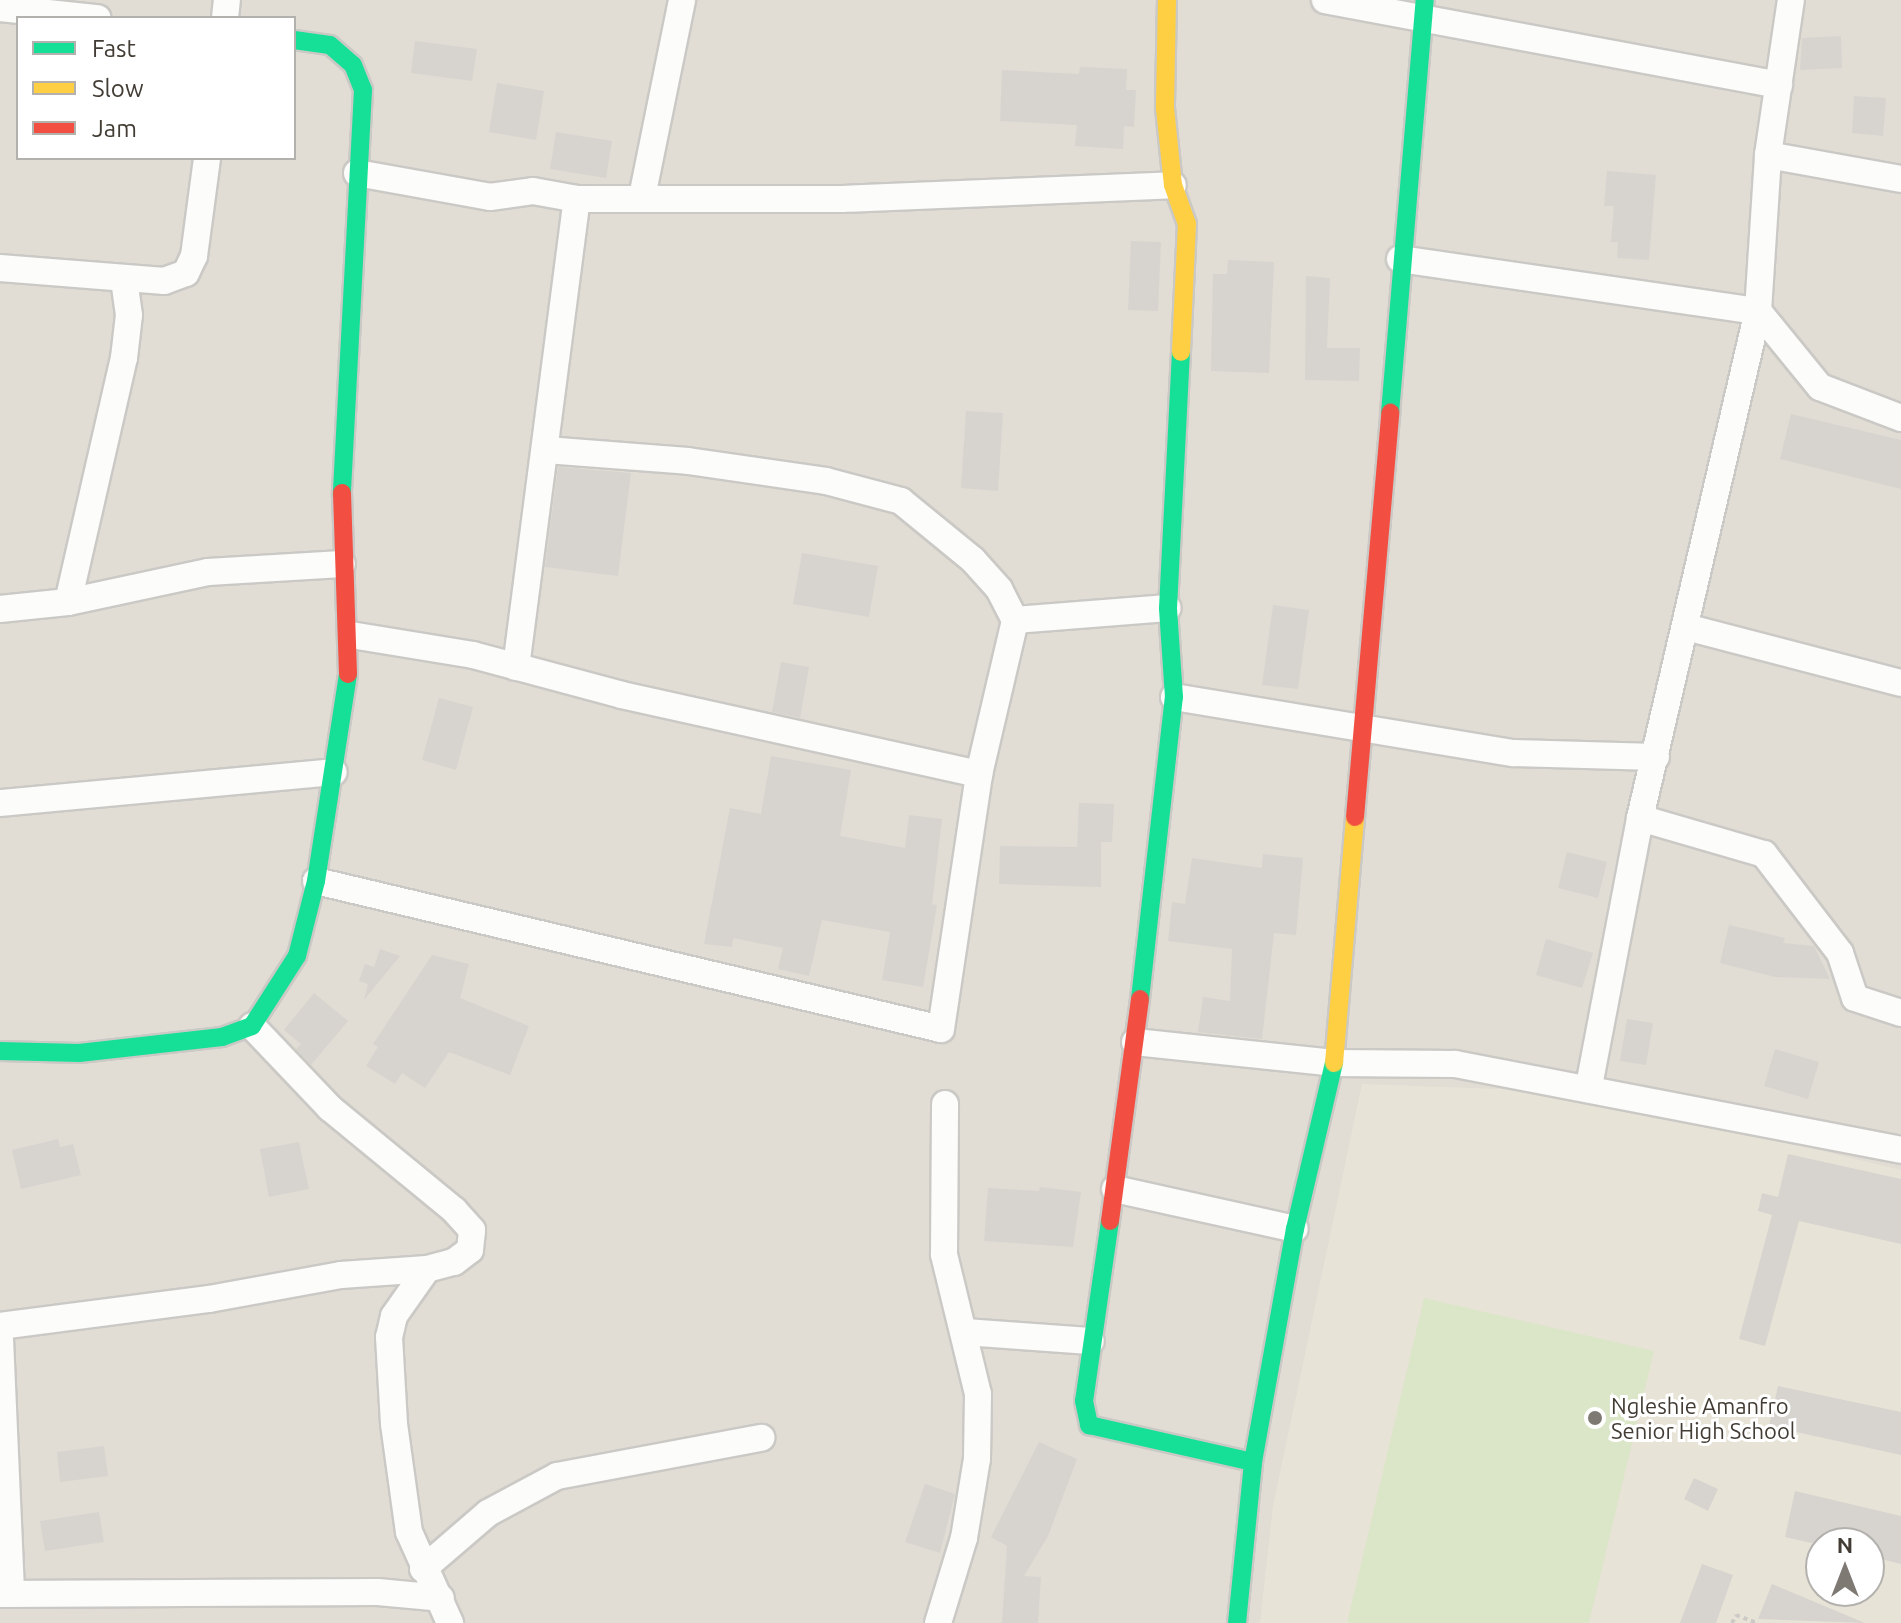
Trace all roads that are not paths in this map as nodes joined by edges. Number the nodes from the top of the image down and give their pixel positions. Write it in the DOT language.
graph roads {
  1 [pos="682,0"];
  2 [pos="1167,0"];
  3 [pos="1325,0"];
  4 [pos="1791,0"];
  5 [pos="0,8"];
  6 [pos="1424,10"];
  7 [pos="78,16"];
  8 [pos="296,40"];
  9 [pos="1779,85"];
  10 [pos="1768,155"];
  11 [pos="207,160"];
  12 [pos="357,173"];
  13 [pos="1901,179"];
  14 [pos="1173,185"];
  15 [pos="642,197"];
  16 [pos="577,199"];
  17 [pos="1400,259"];
  18 [pos="0,268"];
  19 [pos="124,279"];
  20 [pos="1758,311"];
  21 [pos="1901,418"];
  22 [pos="546,450"];
  23 [pos="342,564"];
  24 [pos="68,602"];
  25 [pos="1168,608"];
  26 [pos="0,609"];
  27 [pos="1015,620"];
  28 [pos="1686,627"];
  29 [pos="351,635"];
  30 [pos="516,667"];
  31 [pos="1901,683"];
  32 [pos="1174,697"];
  33 [pos="1366,731"];
  34 [pos="1656,757"];
  35 [pos="334,772"];
  36 [pos="979,774"];
  37 [pos="0,803"];
  38 [pos="1640,818"];
  39 [pos="316,881"];
  40 [pos="1901,1013"];
  41 [pos="252,1026"];
  42 [pos="1135,1042"];
  43 [pos="0,1051"];
  44 [pos="1334,1063"];
  45 [pos="1589,1086"];
  46 [pos="945,1104"];
  47 [pos="1901,1150"];
  48 [pos="1115,1189"];
  49 [pos="1295,1229"];
  50 [pos="427,1269"];
  51 [pos="0,1326"];
  52 [pos="964,1332"];
  53 [pos="0,1339"];
  54 [pos="1091,1341"];
  55 [pos="761,1438"];
  56 [pos="1253,1462"];
  57 [pos="423,1569"];
  58 [pos="5,1593"];
  59 [pos="446,1611"];
  60 [pos="938,1623"];
  61 [pos="1237,1623"];
  1 -- 15 [label="street"];
  2 -- 14 [label="street"];
  3 -- 6 [label="street"];
  4 -- 9 [label="street"];
  5 -- 7 [label="street"];
  6 -- 9 [label="street"];
  6 -- 17 [label="street"];
  8 -- 12 [label="street"];
  9 -- 10 [label="street"];
  10 -- 13 [label="street"];
  10 -- 20 [label="street"];
  11 -- 19 [label="street"];
  12 -- 16 [label="street"];
  12 -- 23 [label="street"];
  14 -- 15 [label="street"];
  14 -- 25 [label="street"];
  15 -- 16 [label="street"];
  16 -- 22 [label="street"];
  17 -- 20 [label="street"];
  17 -- 33 [label="street"];
  18 -- 19 [label="street"];
  19 -- 24 [label="street"];
  20 -- 21 [label="street"];
  20 -- 28 [label="street"];
  22 -- 27 [label="street"];
  22 -- 30 [label="street"];
  23 -- 24 [label="street"];
  23 -- 29 [label="street"];
  24 -- 26 [label="street"];
  25 -- 27 [label="street"];
  25 -- 32 [label="street"];
  27 -- 36 [label="street"];
  28 -- 31 [label="street"];
  28 -- 34 [label="street"];
  29 -- 30 [label="street"];
  29 -- 35 [label="street"];
  30 -- 36 [label="street"];
  32 -- 33 [label="street"];
  32 -- 42 [label="street"];
  33 -- 34 [label="street"];
  33 -- 44 [label="street"];
  34 -- 38 [label="street"];
  35 -- 37 [label="street"];
  35 -- 39 [label="street"];
  36 -- 39 [label="street"];
  38 -- 40 [label="street"];
  38 -- 45 [label="street"];
  39 -- 41 [label="street"];
  41 -- 43 [label="street"];
  41 -- 50 [label="street"];
  42 -- 44 [label="street"];
  42 -- 48 [label="street"];
  44 -- 45 [label="street"];
  44 -- 49 [label="street"];
  45 -- 47 [label="street"];
  46 -- 52 [label="street"];
  48 -- 49 [label="street"];
  48 -- 54 [label="street"];
  49 -- 56 [label="street"];
  50 -- 51 [label="street"];
  50 -- 57 [label="street"];
  52 -- 54 [label="street"];
  52 -- 60 [label="street"];
  53 -- 58 [label="street"];
  54 -- 56 [label="street"];
  55 -- 57 [label="street"];
  56 -- 61 [label="street"];
  57 -- 59 [label="street"];
  58 -- 59 [label="street"];
}
